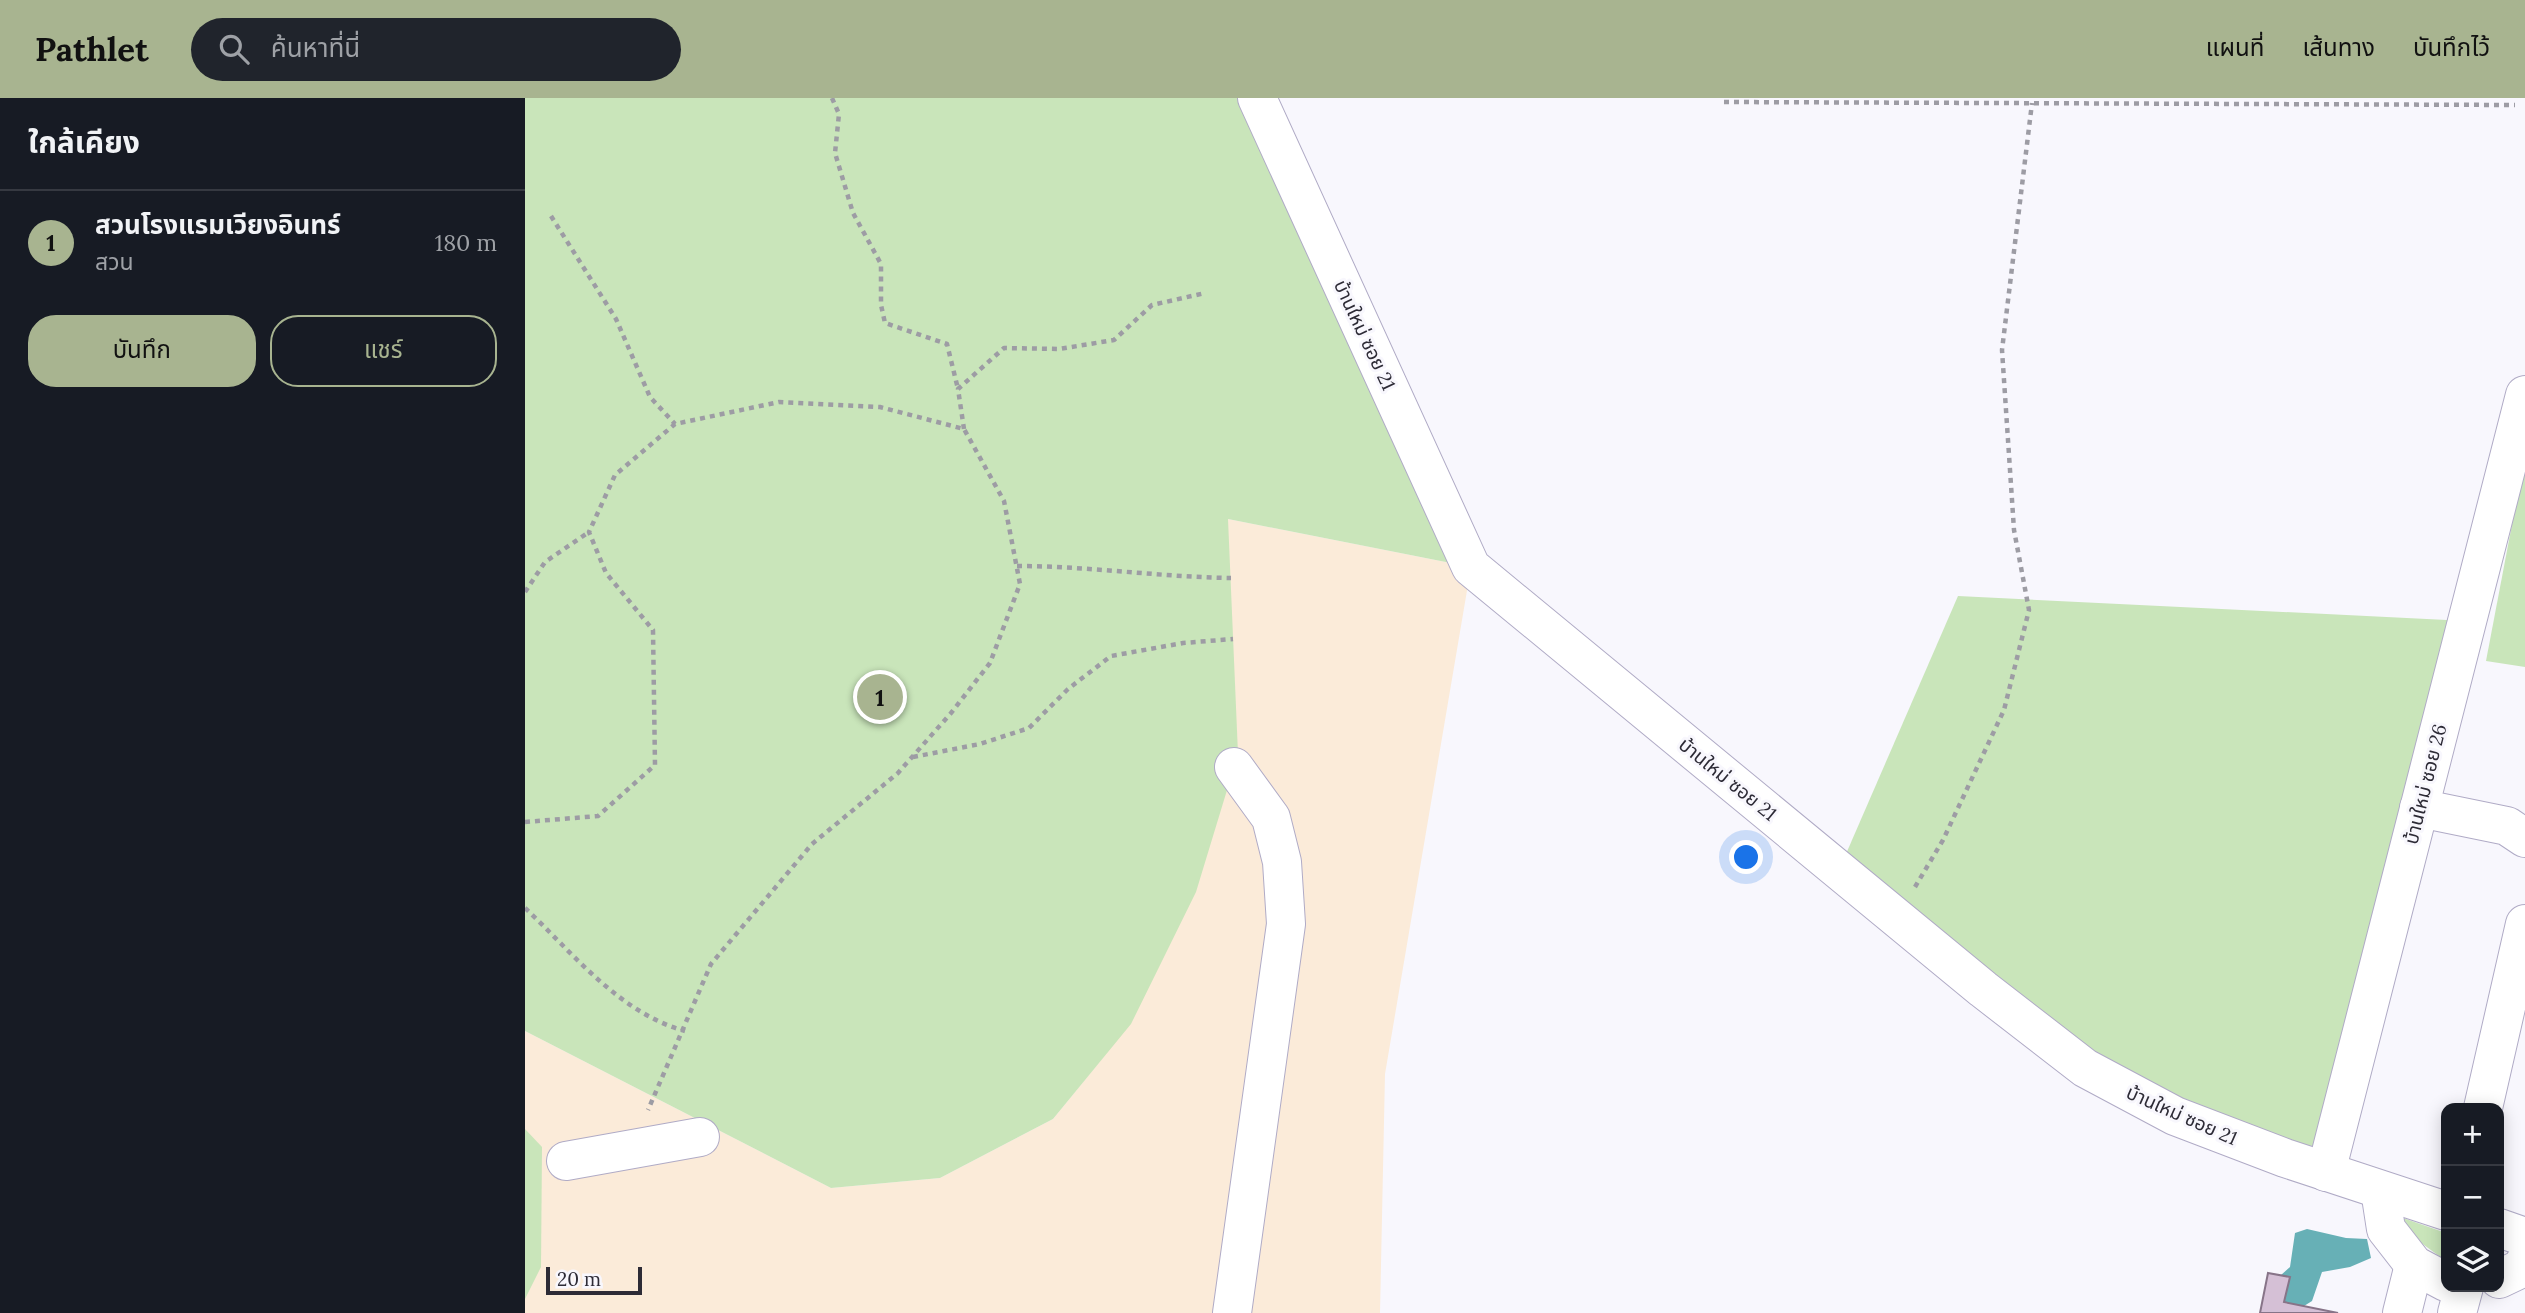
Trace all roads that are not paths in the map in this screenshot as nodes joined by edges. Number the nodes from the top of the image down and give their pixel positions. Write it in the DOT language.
graph roads {
  1 [pos="1257,98"];
  2 [pos="2525,396"];
  3 [pos="1234,767"];
  4 [pos="2419,808"];
  5 [pos="2525,838"];
  6 [pos="2525,924"];
  7 [pos="2484,1103"];
  8 [pos="700,1137"];
  9 [pos="566,1161"];
  10 [pos="2326,1172"];
  11 [pos="2380,1190"];
  12 [pos="2441,1209"];
  13 [pos="2502,1229"];
  14 [pos="2525,1237"];
  15 [pos="2525,1262"];
  16 [pos="2430,1274"];
  17 [pos="2504,1277"];
  18 [pos="2463,1292"];
  19 [pos="1232,1313"];
  20 [pos="2402,1313"];
  21 [pos="2457,1313"];
  1 -- 10 [label="street, บ้านใหม่ ซอย 21"];
  2 -- 4 [label="street, บ้านใหม่ ซอย 26"];
  3 -- 19 [label="street"];
  4 -- 5 [label="street"];
  4 -- 10 [label="street, บ้านใหม่ ซอย 26"];
  6 -- 7 [label="street"];
  8 -- 9 [label="street"];
  10 -- 11 [label="street, บ้านใหม่ ซอย 21"];
  11 -- 12 [label="street, บ้านใหม่ ซอย 21"];
  11 -- 16 [label="street"];
  13 -- 14 [label="street"];
  15 -- 17 [label="street"];
  16 -- 20 [label="street"];
  18 -- 21 [label="street"];
}
